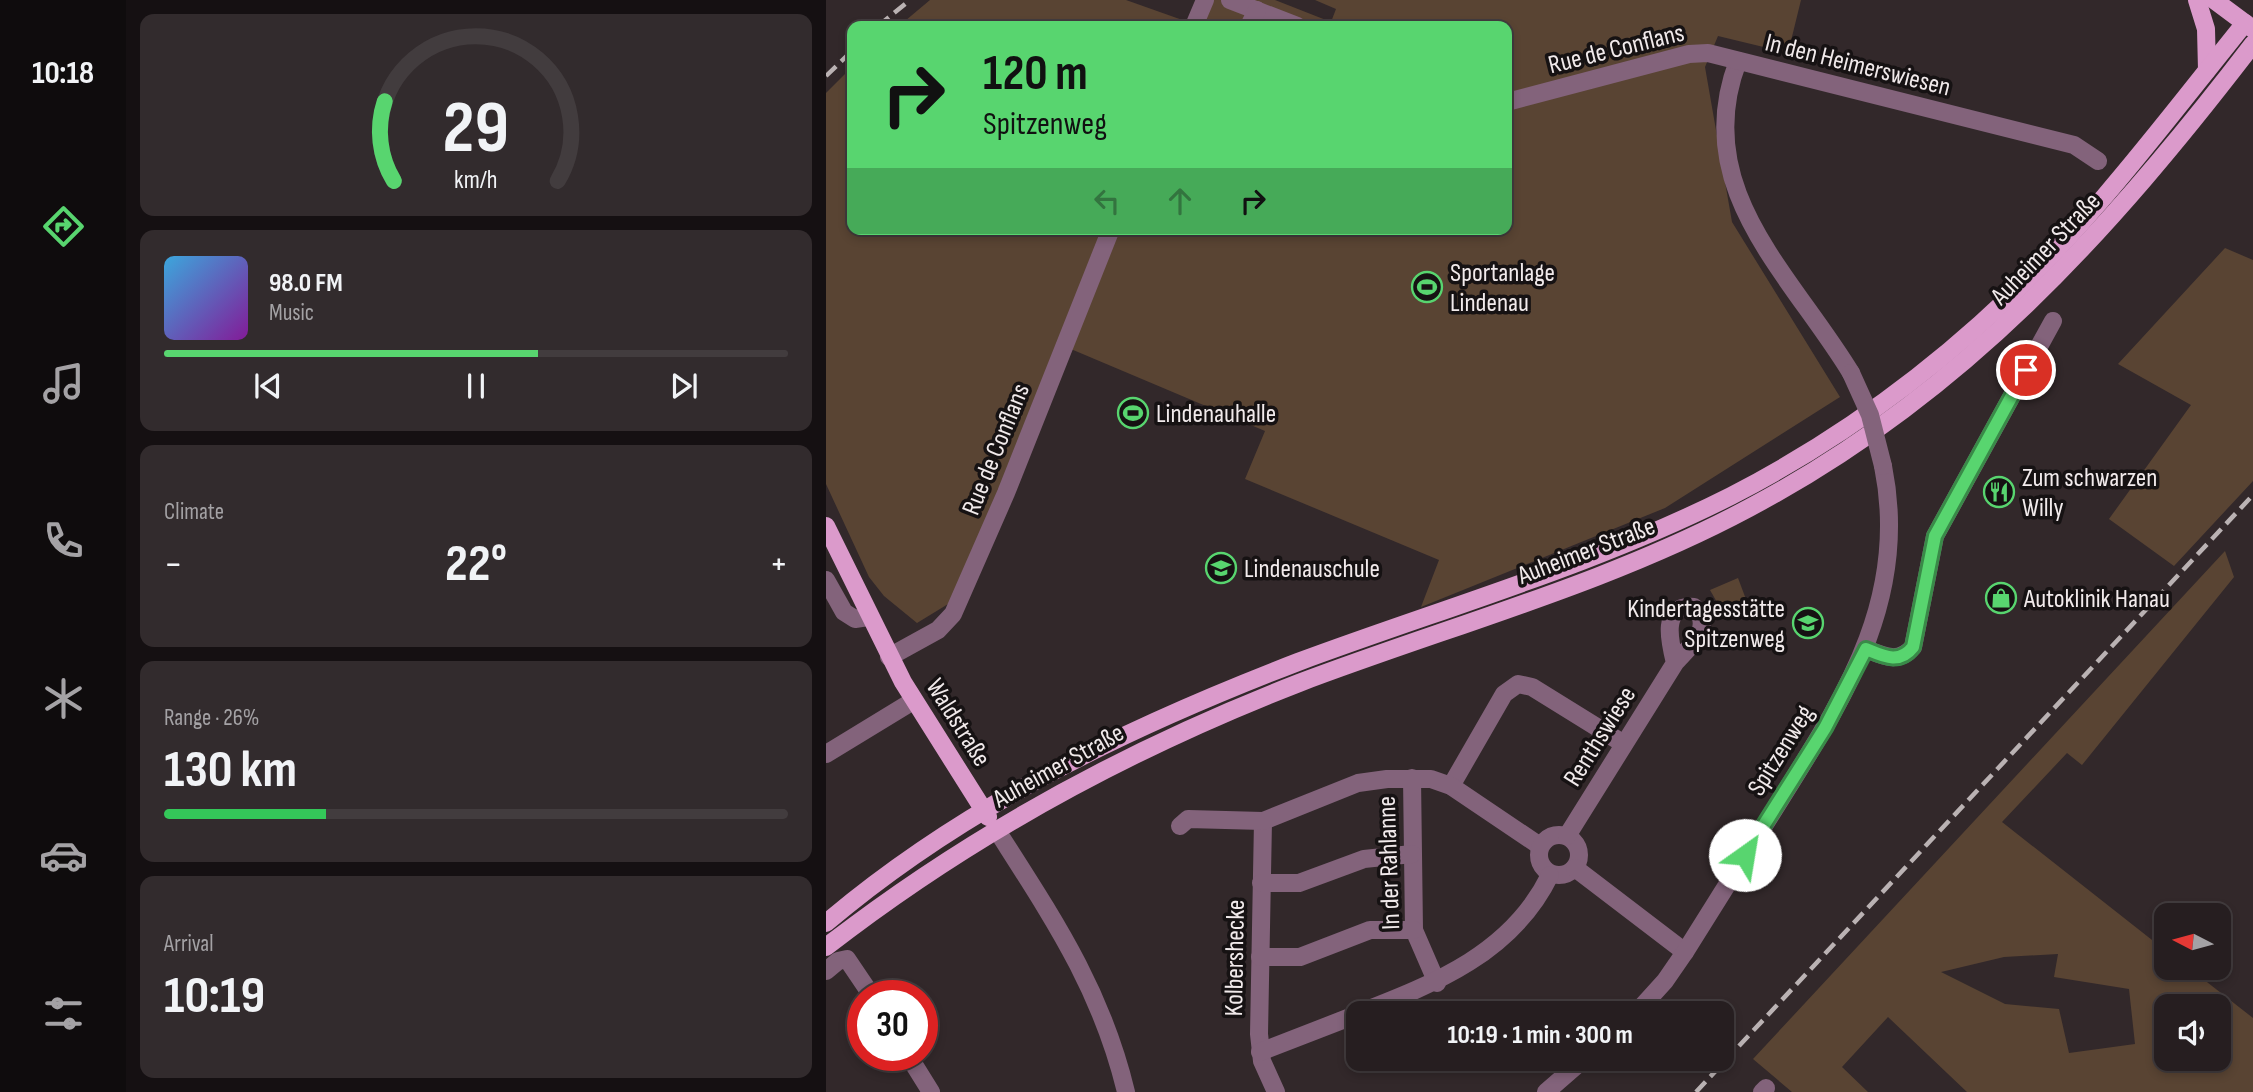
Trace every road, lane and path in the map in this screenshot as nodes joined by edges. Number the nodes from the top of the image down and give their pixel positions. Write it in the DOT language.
graph roads {
  1 [pos="1205,0"];
  2 [pos="1230,0"];
  3 [pos="2197,0"];
  4 [pos="2214,0"];
  5 [pos="1253,18"];
  6 [pos="1196,21"];
  7 [pos="2249,26"];
  8 [pos="2253,44"];
  9 [pos="1738,61"];
  10 [pos="2207,70"];
  11 [pos="2253,70"];
  12 [pos="2221,84"];
  13 [pos="1512,101"];
  14 [pos="2098,160"];
  15 [pos="1109,235"];
  16 [pos="2053,321"];
  17 [pos="1883,466"];
  18 [pos="826,526"];
  19 [pos="826,580"];
  20 [pos="868,617"];
  21 [pos="1866,649"];
  22 [pos="889,657"];
  23 [pos="1675,663"];
  24 [pos="913,702"];
  25 [pos="1624,744"];
  26 [pos="826,754"];
  27 [pos="1412,778"];
  28 [pos="1451,786"];
  29 [pos="983,809"];
  30 [pos="1263,821"];
  31 [pos="1180,826"];
  32 [pos="996,829"];
  33 [pos="1567,836"];
  34 [pos="1540,846"];
  35 [pos="1412,854"];
  36 [pos="1575,868"];
  37 [pos="1550,875"];
  38 [pos="1261,883"];
  39 [pos="826,923"];
  40 [pos="1414,930"];
  41 [pos="826,947"];
  42 [pos="1685,952"];
  43 [pos="1260,957"];
  44 [pos="826,971"];
  45 [pos="862,980"];
  46 [pos="1437,983"];
  47 [pos="1392,1001"];
  48 [pos="1647,1001"];
  49 [pos="1346,1019"];
  50 [pos="1260,1052"];
  51 [pos="918,1071"];
  52 [pos="1570,1071"];
  53 [pos="931,1092"];
  54 [pos="1126,1092"];
  55 [pos="1276,1092"];
  56 [pos="1546,1092"];
  1 -- 6 [label="street"];
  2 -- 5 [label="street"];
  3 -- 10 [label="main road"];
  4 -- 7 [label="main road"];
  7 -- 10 [label="main road, Auheimer Straße"];
  8 -- 12 [label="main road, Auheimer Straße"];
  9 -- 13 [label="street, Rue de Conflans"];
  9 -- 14 [label="street, In den Heimerswiesen"];
  9 -- 17 [label="street, In den Heimerswiesen, bridge"];
  10 -- 29 [label="main road, Auheimer Straße"];
  11 -- 12 [label="main road"];
  12 -- 32 [label="main road, Auheimer Straße"];
  15 -- 22 [label="street, Rue de Conflans"];
  16 -- 21 [label="street"];
  17 -- 21 [label="street, Spitzenweg"];
  18 -- 20 [label="main road, Waldstraße"];
  19 -- 20 [label="street"];
  20 -- 22 [label="main road, Waldstraße"];
  21 -- 42 [label="street, Spitzenweg"];
  22 -- 24 [label="main road, Waldstraße"];
  23 -- 25 [label="street, Renthswiese"];
  24 -- 26 [label="street"];
  24 -- 29 [label="main road, Waldstraße"];
  25 -- 28 [label="street"];
  25 -- 33 [label="street, Renthswiese"];
  27 -- 28 [label="street"];
  27 -- 30 [label="street"];
  27 -- 35 [label="street, In der Rahlanne"];
  28 -- 34 [label="street"];
  29 -- 32 [label="main road, Waldstraße"];
  29 -- 39 [label="main road, Auheimer Straße"];
  30 -- 31 [label="street"];
  30 -- 38 [label="street, Kolbershecke"];
  32 -- 41 [label="main road, Auheimer Straße"];
  32 -- 54 [label="street, Waldstraße"];
  33 -- 34 [label="street"];
  33 -- 36 [label="street"];
  34 -- 37 [label="street"];
  35 -- 38 [label="street"];
  35 -- 40 [label="street, In der Rahlanne"];
  36 -- 37 [label="street"];
  36 -- 42 [label="street"];
  37 -- 46 [label="street"];
  38 -- 43 [label="street, Kolbershecke"];
  40 -- 43 [label="street"];
  40 -- 46 [label="street, In der Rahlanne"];
  42 -- 48 [label="street, Spitzenweg"];
  43 -- 50 [label="street, Kolbershecke"];
  44 -- 45 [label="street"];
  46 -- 47 [label="street"];
  49 -- 50 [label="street"];
  50 -- 55 [label="street, Kolbershecke"];
  51 -- 53 [label="street"];
  52 -- 56 [label="street"];
}
